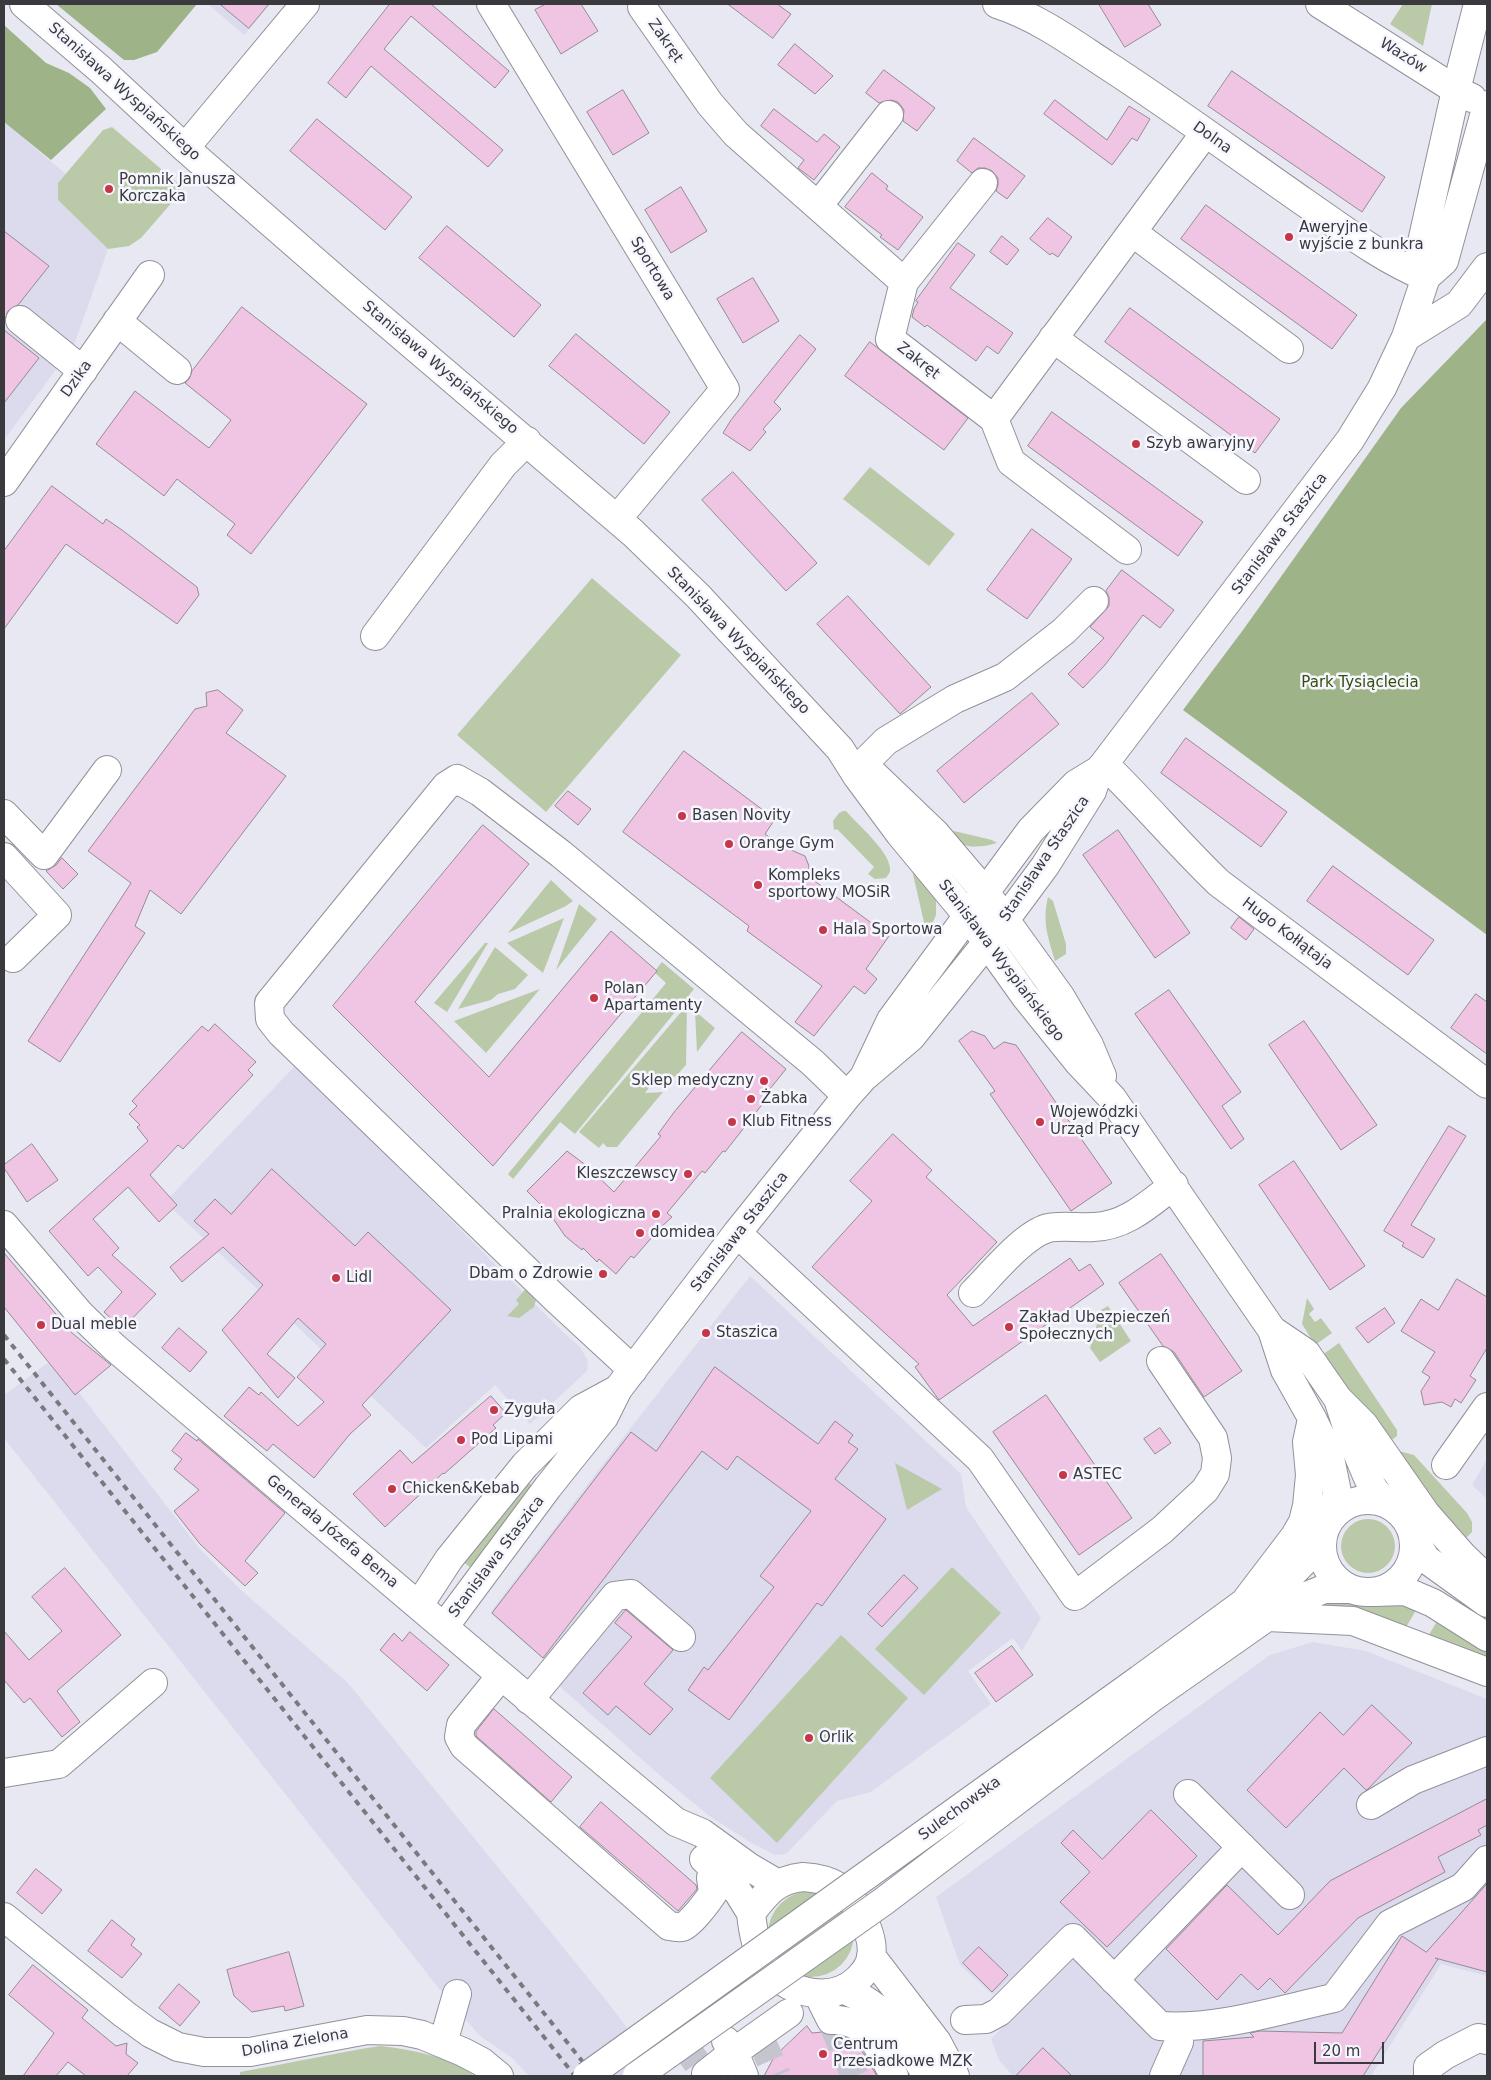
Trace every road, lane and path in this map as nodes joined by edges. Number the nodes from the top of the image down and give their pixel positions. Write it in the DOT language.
graph roads {
  1 [pos="24,4"];
  2 [pos="306,4"];
  3 [pos="490,4"];
  4 [pos="644,4"];
  5 [pos="997,4"];
  6 [pos="1320,4"];
  7 [pos="1478,4"];
  8 [pos="1456,90"];
  9 [pos="1487,105"];
  10 [pos="889,115"];
  11 [pos="1204,133"];
  12 [pos="186,148"];
  13 [pos="983,183"];
  14 [pos="818,206"];
  15 [pos="1132,232"];
  16 [pos="1487,267"];
  17 [pos="150,275"];
  18 [pos="1426,277"];
  19 [pos="904,282"];
  20 [pos="20,320"];
  21 [pos="117,321"];
  22 [pos="1406,337"];
  23 [pos="1054,338"];
  24 [pos="1289,349"];
  25 [pos="177,370"];
  26 [pos="83,371"];
  27 [pos="994,419"];
  28 [pos="527,441"];
  29 [pos="1246,480"];
  30 [pos="4,482"];
  31 [pos="617,519"];
  32 [pos="1127,550"];
  33 [pos="1094,601"];
  34 [pos="375,636"];
  35 [pos="1101,767"];
  36 [pos="858,768"];
  37 [pos="107,770"];
  38 [pos="4,814"];
  39 [pos="4,857"];
  40 [pos="985,892"];
  41 [pos="968,916"];
  42 [pos="1005,920"];
  43 [pos="986,943"];
  44 [pos="13,958"];
  45 [pos="1487,1084"];
  46 [pos="856,1087"];
  47 [pos="1112,1098"];
  48 [pos="1174,1186"];
  49 [pos="4,1226"];
  50 [pos="737,1233"];
  51 [pos="973,1293"];
  52 [pos="1272,1330"];
  53 [pos="1161,1361"];
  54 [pos="626,1379"];
  55 [pos="1338,1399"];
  56 [pos="1487,1407"];
  57 [pos="1312,1418"];
  58 [pos="525,1465"];
  59 [pos="1446,1465"];
  60 [pos="548,1487"];
  61 [pos="1386,1503"];
  62 [pos="1328,1524"];
  63 [pos="1414,1539"];
  64 [pos="1487,1579"];
  65 [pos="1349,1589"];
  66 [pos="1376,1592"];
  67 [pos="1245,1602"];
  68 [pos="1487,1603"];
  69 [pos="419,1605"];
  70 [pos="1267,1617"];
  71 [pos="444,1627"];
  72 [pos="681,1637"];
  73 [pos="1487,1637"];
  74 [pos="1487,1672"];
  75 [pos="501,1676"];
  76 [pos="153,1683"];
  77 [pos="1147,1688"];
  78 [pos="529,1700"];
  79 [pos="1487,1751"];
  80 [pos="4,1773"];
  81 [pos="1188,1794"];
  82 [pos="1371,1805"];
  83 [pos="676,1822"];
  84 [pos="1242,1847"];
  85 [pos="1487,1860"];
  86 [pos="713,1868"];
  87 [pos="778,1884"];
  88 [pos="1290,1895"];
  89 [pos="751,1913"];
  90 [pos="4,1917"];
  91 [pos="871,1956"];
  92 [pos="1114,1980"];
  93 [pos="845,1990"];
  94 [pos="458,1994"];
  95 [pos="818,1994"];
  96 [pos="965,2020"];
  97 [pos="1180,2028"];
  98 [pos="1487,2040"];
  99 [pos="443,2042"];
  100 [pos="735,2056"];
  101 [pos="703,2071"];
  102 [pos="500,2076"];
  103 [pos="587,2076"];
  104 [pos="637,2076"];
  105 [pos="894,2076"];
  106 [pos="926,2076"];
  107 [pos="956,2076"];
  108 [pos="1164,2076"];
  109 [pos="1428,2076"];
  1 -- 12 [label="street, Stanisława Wyspiańskiego"];
  2 -- 12 [label="street"];
  3 -- 31 [label="street, Sportowa"];
  4 -- 14 [label="street, Zakręt"];
  5 -- 11 [label="street, Dolna"];
  6 -- 8 [label="street, Wazów"];
  7 -- 8 [label="street"];
  8 -- 9 [label="street, Wazów"];
  8 -- 18 [label="street"];
  9 -- 18 [label="street, Stanisława Staszica"];
  10 -- 14 [label="street"];
  11 -- 15 [label="street"];
  11 -- 18 [label="street, Dolna"];
  12 -- 28 [label="street, Stanisława Wyspiańskiego"];
  13 -- 19 [label="street"];
  14 -- 19 [label="street, Zakręt"];
  15 -- 23 [label="street"];
  15 -- 24 [label="street"];
  16 -- 22 [label="street"];
  17 -- 21 [label="street, Dzika"];
  18 -- 22 [label="street, Stanisława Staszica"];
  19 -- 27 [label="street, Zakręt"];
  20 -- 26 [label="street"];
  21 -- 25 [label="street"];
  21 -- 26 [label="street, Dzika"];
  22 -- 35 [label="street, Stanisława Staszica"];
  23 -- 27 [label="street"];
  23 -- 29 [label="street"];
  26 -- 30 [label="street, Dzika"];
  27 -- 32 [label="street"];
  28 -- 31 [label="street, Stanisława Wyspiańskiego"];
  28 -- 34 [label="street"];
  31 -- 36 [label="street, Stanisława Wyspiańskiego"];
  33 -- 36 [label="street"];
  35 -- 40 [label="street, Stanisława Staszica"];
  35 -- 42 [label="street, Stanisława Staszica"];
  35 -- 45 [label="street, Hugo Kołłątaja"];
  36 -- 40 [label="street, Stanisława Wyspiańskiego"];
  36 -- 41 [label="street, Stanisława Wyspiańskiego"];
  37 -- 38 [label="street"];
  39 -- 44 [label="street"];
  40 -- 41 [label="street, Stanisława Staszica"];
  40 -- 42 [label="street, Stanisława Wyspiańskiego"];
  41 -- 43 [label="street, Stanisława Wyspiańskiego"];
  41 -- 46 [label="street, Stanisława Staszica"];
  42 -- 43 [label="street, Stanisława Staszica"];
  42 -- 47 [label="street, Stanisława Wyspiańskiego"];
  43 -- 46 [label="street, Stanisława Staszica"];
  43 -- 47 [label="street, Stanisława Wyspiańskiego"];
  46 -- 50 [label="street, Stanisława Staszica"];
  46 -- 54 [label="street"];
  47 -- 48 [label="street, Stanisława Wyspiańskiego"];
  48 -- 51 [label="street"];
  48 -- 52 [label="street, Stanisława Wyspiańskiego"];
  49 -- 69 [label="street, Generała Józefa Bema"];
  50 -- 53 [label="street"];
  50 -- 54 [label="street, Stanisława Staszica"];
  52 -- 55 [label="street, Stanisława Wyspiańskiego"];
  52 -- 57 [label="street, Stanisława Wyspiańskiego"];
  54 -- 58 [label="street, Stanisława Staszica"];
  54 -- 60 [label="street, Stanisława Staszica"];
  55 -- 61 [label="street, Stanisława Wyspiańskiego"];
  55 -- 64 [label="street"];
  56 -- 59 [label="street"];
  57 -- 62 [label="street, Stanisława Wyspiańskiego"];
  57 -- 67 [label="street"];
  58 -- 60 [label="street"];
  58 -- 69 [label="street, Stanisława Staszica"];
  60 -- 71 [label="street, Stanisława Staszica"];
  61 -- 62 [label="street"];
  61 -- 63 [label="street"];
  62 -- 65 [label="street"];
  62 -- 67 [label="street, Sulechowska"];
  63 -- 66 [label="street"];
  63 -- 68 [label="street"];
  65 -- 66 [label="street"];
  65 -- 70 [label="street, Sulechowska"];
  66 -- 73 [label="street"];
  67 -- 77 [label="street, Sulechowska"];
  69 -- 71 [label="street, Generała Józefa Bema"];
  70 -- 74 [label="street"];
  70 -- 77 [label="street, Sulechowska"];
  71 -- 75 [label="street, Generała Józefa Bema"];
  72 -- 78 [label="street"];
  75 -- 78 [label="street, Generała Józefa Bema"];
  75 -- 86 [label="street"];
  76 -- 80 [label="street"];
  77 -- 103 [label="street, Sulechowska, bridge"];
  77 -- 104 [label="street, Sulechowska, bridge"];
  78 -- 83 [label="street, Generała Józefa Bema"];
  79 -- 82 [label="street"];
  81 -- 84 [label="street"];
  83 -- 86 [label="street, Generała Józefa Bema"];
  83 -- 87 [label="street, Generała Józefa Bema"];
  84 -- 88 [label="street"];
  84 -- 92 [label="street"];
  85 -- 97 [label="street"];
  86 -- 89 [label="street, Generała Józefa Bema"];
  87 -- 89 [label="street"];
  87 -- 91 [label="street"];
  89 -- 95 [label="street"];
  90 -- 99 [label="street, Dolina Zielona"];
  91 -- 93 [label="street"];
  91 -- 107 [label="street"];
  92 -- 96 [label="street"];
  92 -- 97 [label="street"];
  93 -- 95 [label="street"];
  93 -- 106 [label="street"];
  94 -- 99 [label="street"];
  95 -- 100 [label="street"];
  95 -- 105 [label="street"];
  97 -- 108 [label="street"];
  98 -- 109 [label="street"];
  99 -- 102 [label="street, Dolina Zielona"];
  100 -- 101 [label="street"];
}
